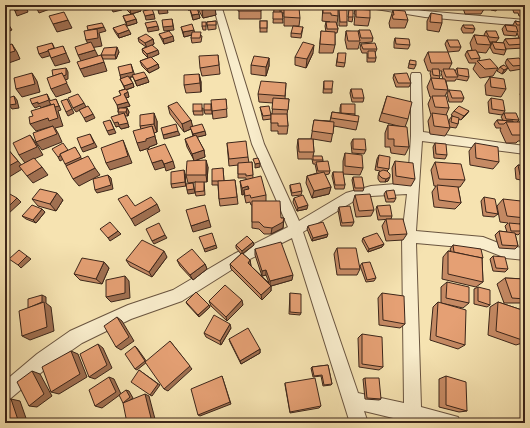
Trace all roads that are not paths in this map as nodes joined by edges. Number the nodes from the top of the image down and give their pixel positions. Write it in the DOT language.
graph roads {
  1 [pos="216,5"];
  2 [pos="370,5"];
  3 [pos="525,23"];
  4 [pos="416,75"];
  5 [pos="417,136"];
  6 [pos="525,150"];
  7 [pos="414,188"];
  8 [pos="296,230"];
  9 [pos="409,236"];
  10 [pos="525,254"];
  11 [pos="5,392"];
  12 [pos="351,400"];
  13 [pos="413,413"];
  14 [pos="359,423"];
  15 [pos="452,423"];
  1 -- 8 [label="street"];
  2 -- 3 [label="street"];
  4 -- 5 [label="street"];
  5 -- 6 [label="street"];
  5 -- 7 [label="street"];
  7 -- 8 [label="street"];
  7 -- 9 [label="street"];
  8 -- 11 [label="street"];
  8 -- 12 [label="street"];
  9 -- 10 [label="street"];
  9 -- 13 [label="street"];
  12 -- 13 [label="street"];
  12 -- 14 [label="street"];
  13 -- 15 [label="street"];
}
